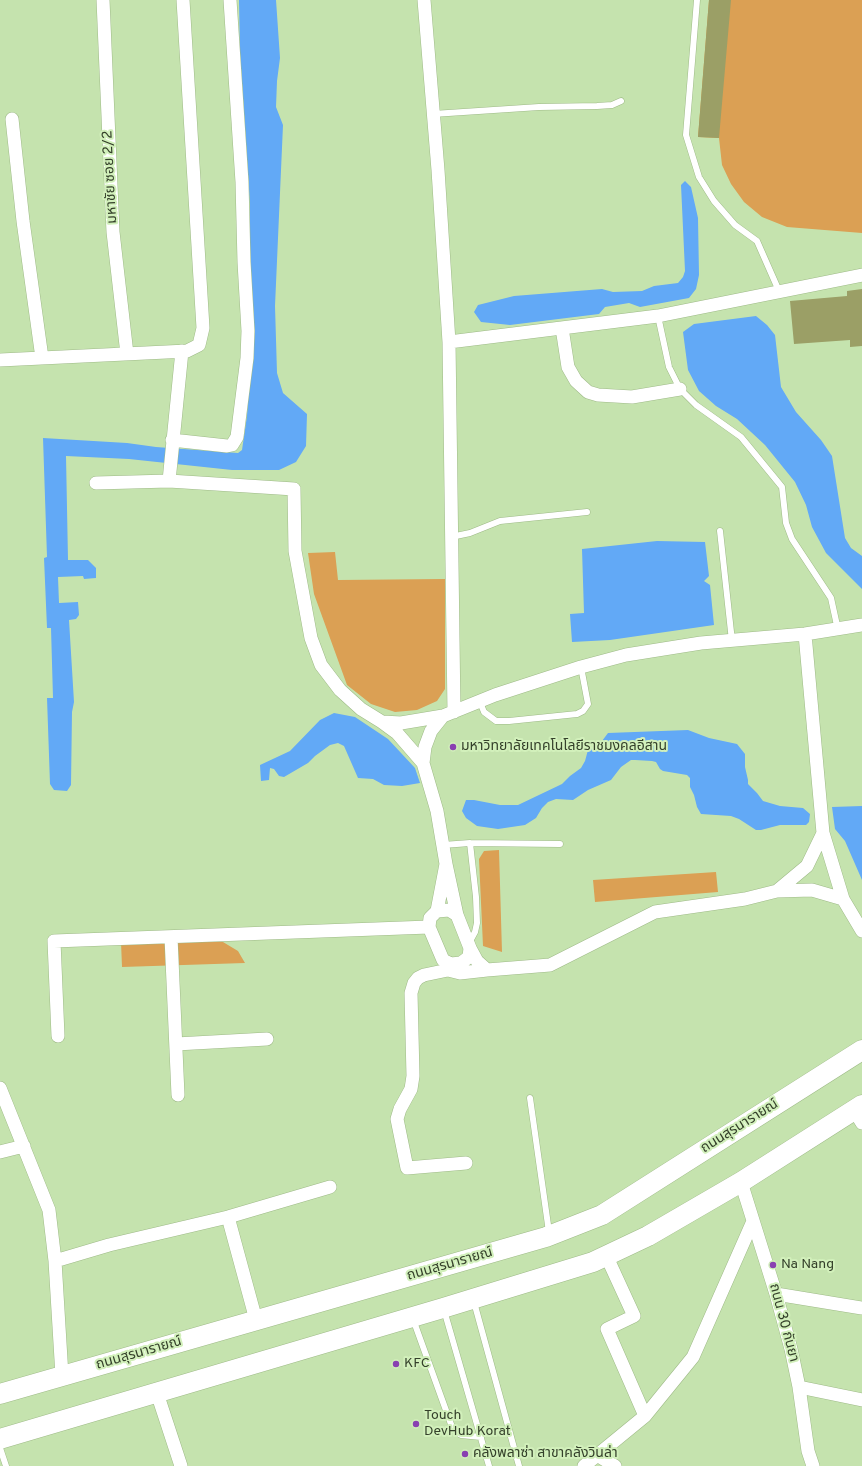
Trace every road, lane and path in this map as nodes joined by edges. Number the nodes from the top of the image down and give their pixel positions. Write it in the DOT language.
graph roads {
  1 [pos="102,0"];
  2 [pos="183,0"];
  3 [pos="230,0"];
  4 [pos="424,0"];
  5 [pos="697,0"];
  6 [pos="622,101"];
  7 [pos="433,114"];
  8 [pos="12,119"];
  9 [pos="862,274"];
  10 [pos="779,291"];
  11 [pos="658,316"];
  12 [pos="562,328"];
  13 [pos="449,342"];
  14 [pos="182,351"];
  15 [pos="127,354"];
  16 [pos="42,358"];
  17 [pos="0,360"];
  18 [pos="680,389"];
  19 [pos="172,440"];
  20 [pos="168,481"];
  21 [pos="96,483"];
  22 [pos="587,512"];
  23 [pos="720,530"];
  24 [pos="451,537"];
  25 [pos="862,625"];
  26 [pos="838,630"];
  27 [pos="805,634"];
  28 [pos="732,640"];
  29 [pos="581,666"];
  30 [pos="480,702"];
  31 [pos="449,714"];
  32 [pos="382,722"];
  33 [pos="423,763"];
  34 [pos="822,833"];
  35 [pos="470,843"];
  36 [pos="560,844"];
  37 [pos="443,845"];
  38 [pos="446,864"];
  39 [pos="777,891"];
  40 [pos="843,899"];
  41 [pos="437,911"];
  42 [pos="457,915"];
  43 [pos="429,927"];
  44 [pos="862,931"];
  45 [pos="171,937"];
  46 [pos="470,946"];
  47 [pos="445,965"];
  48 [pos="487,970"];
  49 [pos="58,1036"];
  50 [pos="267,1040"];
  51 [pos="176,1044"];
  52 [pos="862,1050"];
  53 [pos="0,1088"];
  54 [pos="178,1095"];
  55 [pos="530,1098"];
  56 [pos="859,1113"];
  57 [pos="24,1146"];
  58 [pos="0,1152"];
  59 [pos="466,1163"];
  60 [pos="741,1182"];
  61 [pos="330,1187"];
  62 [pos="228,1217"];
  63 [pos="753,1221"];
  64 [pos="550,1236"];
  65 [pos="606,1255"];
  66 [pos="55,1261"];
  67 [pos="776,1294"];
  68 [pos="473,1299"];
  69 [pos="443,1308"];
  70 [pos="862,1308"];
  71 [pos="412,1317"];
  72 [pos="256,1320"];
  73 [pos="62,1376"];
  74 [pos="799,1388"];
  75 [pos="157,1393"];
  76 [pos="0,1394"];
  77 [pos="862,1400"];
  78 [pos="645,1416"];
  79 [pos="481,1438"];
  80 [pos="0,1439"];
  81 [pos="0,1448"];
  82 [pos="597,1455"];
  83 [pos="6,1466"];
  84 [pos="180,1466"];
  85 [pos="489,1466"];
  86 [pos="519,1466"];
  87 [pos="584,1466"];
  88 [pos="614,1466"];
  89 [pos="812,1466"];
  1 -- 15 [label="street, มหาชัย ซอย 2/2"];
  2 -- 14 [label="street"];
  3 -- 19 [label="street"];
  4 -- 7 [label="street"];
  5 -- 10 [label="lane"];
  6 -- 7 [label="lane"];
  7 -- 13 [label="street"];
  8 -- 16 [label="street"];
  9 -- 10 [label="street"];
  10 -- 11 [label="street"];
  11 -- 12 [label="street"];
  11 -- 18 [label="lane"];
  12 -- 13 [label="street"];
  12 -- 18 [label="street"];
  13 -- 24 [label="street"];
  14 -- 15 [label="street"];
  14 -- 19 [label="street"];
  15 -- 16 [label="street"];
  16 -- 17 [label="street"];
  18 -- 26 [label="lane"];
  19 -- 20 [label="street"];
  20 -- 21 [label="street"];
  20 -- 32 [label="street"];
  22 -- 24 [label="lane"];
  23 -- 28 [label="lane"];
  24 -- 31 [label="street"];
  25 -- 26 [label="street"];
  26 -- 27 [label="street"];
  27 -- 28 [label="street"];
  27 -- 34 [label="street"];
  28 -- 29 [label="street"];
  29 -- 30 [label="street"];
  29 -- 30 [label="lane"];
  30 -- 31 [label="street"];
  31 -- 32 [label="street"];
  31 -- 33 [label="street"];
  32 -- 33 [label="street"];
  33 -- 37 [label="street"];
  34 -- 39 [label="street"];
  34 -- 40 [label="street"];
  35 -- 36 [label="lane"];
  35 -- 37 [label="lane"];
  35 -- 46 [label="lane"];
  37 -- 38 [label="street"];
  38 -- 41 [label="street"];
  38 -- 42 [label="street"];
  39 -- 40 [label="street"];
  39 -- 48 [label="street"];
  40 -- 44 [label="street"];
  41 -- 42 [label="street"];
  41 -- 43 [label="street"];
  42 -- 46 [label="street"];
  43 -- 45 [label="street"];
  43 -- 47 [label="street"];
  45 -- 49 [label="street"];
  45 -- 51 [label="street"];
  46 -- 47 [label="street"];
  46 -- 48 [label="street"];
  47 -- 48 [label="street"];
  47 -- 59 [label="street"];
  50 -- 51 [label="street"];
  51 -- 54 [label="street"];
  52 -- 64 [label="main road, ถนนสุรนารายณ์"];
  53 -- 57 [label="street"];
  55 -- 64 [label="lane"];
  56 -- 60 [label="main road"];
  57 -- 58 [label="street"];
  57 -- 66 [label="street"];
  60 -- 63 [label="street, ถนน 30 กันยา"];
  60 -- 65 [label="main road"];
  61 -- 62 [label="street"];
  62 -- 66 [label="street"];
  62 -- 72 [label="street"];
  63 -- 67 [label="street, ถนน 30 กันยา"];
  63 -- 78 [label="street"];
  64 -- 72 [label="main road, ถนนสุรนารายณ์"];
  65 -- 68 [label="main road"];
  65 -- 78 [label="street"];
  66 -- 73 [label="street"];
  67 -- 70 [label="street"];
  67 -- 74 [label="street, ถนน 30 กันยา"];
  68 -- 69 [label="main road"];
  68 -- 86 [label="lane"];
  69 -- 71 [label="main road"];
  69 -- 79 [label="lane"];
  71 -- 75 [label="main road"];
  71 -- 79 [label="lane"];
  72 -- 73 [label="main road, ถนนสุรนารายณ์"];
  73 -- 76 [label="main road, ถนนสุรนารายณ์"];
  74 -- 77 [label="street"];
  74 -- 89 [label="street, ถนน 30 กันยา"];
  75 -- 80 [label="main road"];
  75 -- 84 [label="street"];
  78 -- 82 [label="street"];
  79 -- 85 [label="lane"];
  81 -- 83 [label="lane"];
  82 -- 87 [label="street"];
  82 -- 88 [label="street"];
}
